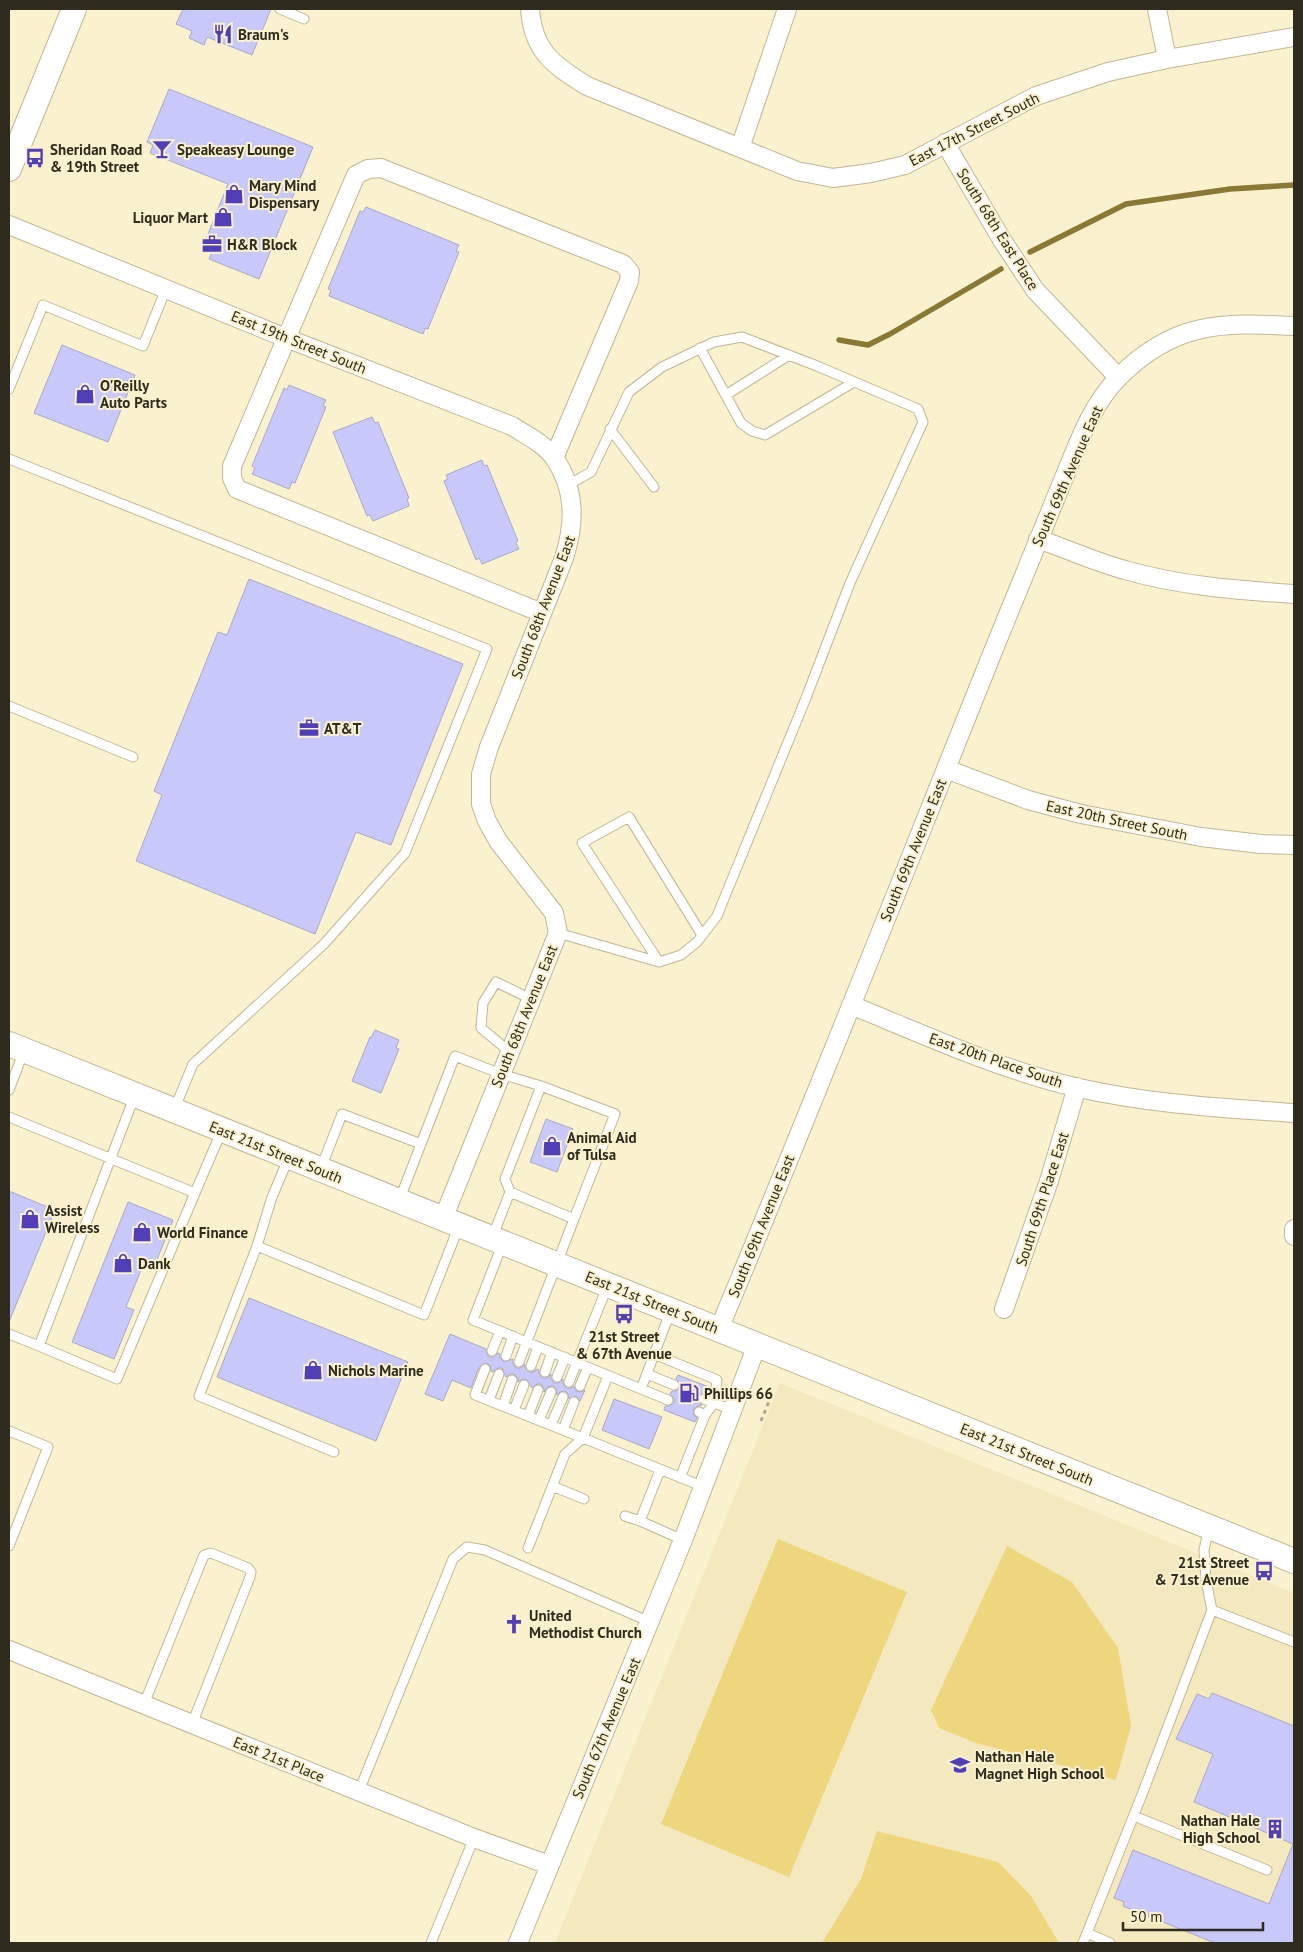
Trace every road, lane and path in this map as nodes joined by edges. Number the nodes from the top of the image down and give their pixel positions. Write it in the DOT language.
graph roads {
  1 [pos="280,9"];
  2 [pos="530,9"];
  3 [pos="787,9"];
  4 [pos="1157,9"];
  5 [pos="69,10"];
  6 [pos="304,19"];
  7 [pos="1294,37"];
  8 [pos="1167,59"];
  9 [pos="945,143"];
  10 [pos="740,148"];
  11 [pos="10,162"];
  12 [pos="9,225"];
  13 [pos="166,289"];
  14 [pos="1294,326"];
  15 [pos="286,338"];
  16 [pos="700,348"];
  17 [pos="789,355"];
  18 [pos="1118,377"];
  19 [pos="854,382"];
  20 [pos="9,389"];
  21 [pos="726,395"];
  22 [pos="610,429"];
  23 [pos="554,458"];
  24 [pos="9,459"];
  25 [pos="568,485"];
  26 [pos="654,487"];
  27 [pos="1038,539"];
  28 [pos="1294,594"];
  29 [pos="542,613"];
  30 [pos="9,706"];
  31 [pos="133,756"];
  32 [pos="946,768"];
  33 [pos="1294,845"];
  34 [pos="558,933"];
  35 [pos="702,936"];
  36 [pos="659,962"];
  37 [pos="531,998"];
  38 [pos="851,1005"];
  39 [pos="16,1047"];
  40 [pos="510,1052"];
  41 [pos="501,1074"];
  42 [pos="541,1086"];
  43 [pos="1077,1087"];
  44 [pos="9,1090"];
  45 [pos="135,1095"];
  46 [pos="174,1111"];
  47 [pos="1294,1113"];
  48 [pos="9,1117"];
  49 [pos="222,1130"];
  50 [pos="421,1144"];
  51 [pos="289,1157"];
  52 [pos="110,1158"];
  53 [pos="320,1170"];
  54 [pos="195,1192"];
  55 [pos="510,1192"];
  56 [pos="399,1201"];
  57 [pos="574,1219"];
  58 [pos="451,1222"];
  59 [pos="1294,1229"];
  60 [pos="1294,1236"];
  61 [pos="498,1241"];
  62 [pos="257,1246"];
  63 [pos="558,1265"];
  64 [pos="608,1285"];
  65 [pos="1004,1309"];
  66 [pos="671,1310"];
  67 [pos="719,1329"];
  68 [pos="500,1331"];
  69 [pos="9,1334"];
  70 [pos="513,1336"];
  71 [pos="527,1342"];
  72 [pos="757,1345"];
  73 [pos="39,1346"];
  74 [pos="538,1346"];
  75 [pos="492,1351"];
  76 [pos="552,1352"];
  77 [pos="654,1354"];
  78 [pos="506,1356"];
  79 [pos="564,1358"];
  80 [pos="519,1362"];
  81 [pos="576,1362"];
  82 [pos="531,1366"];
  83 [pos="588,1367"];
  84 [pos="485,1369"];
  85 [pos="545,1372"];
  86 [pos="499,1374"];
  87 [pos="647,1374"];
  88 [pos="608,1376"];
  89 [pos="557,1377"];
  90 [pos="512,1380"];
  91 [pos="569,1382"];
  92 [pos="524,1385"];
  93 [pos="674,1385"];
  94 [pos="580,1386"];
  95 [pos="642,1389"];
  96 [pos="538,1390"];
  97 [pos="551,1392"];
  98 [pos="563,1397"];
  99 [pos="704,1399"];
  100 [pos="770,1399"];
  101 [pos="489,1400"];
  102 [pos="668,1400"];
  103 [pos="574,1402"];
  104 [pos="714,1402"];
  105 [pos="503,1406"];
  106 [pos="514,1410"];
  107 [pos="733,1410"];
  108 [pos="528,1416"];
  109 [pos="539,1420"];
  110 [pos="761,1421"];
  111 [pos="552,1426"];
  112 [pos="563,1430"];
  113 [pos="9,1432"];
  114 [pos="583,1438"];
  115 [pos="334,1452"];
  116 [pos="660,1470"];
  117 [pos="680,1478"];
  118 [pos="552,1486"];
  119 [pos="704,1487"];
  120 [pos="584,1499"];
  121 [pos="625,1516"];
  122 [pos="640,1521"];
  123 [pos="1209,1527"];
  124 [pos="683,1540"];
  125 [pos="9,1546"];
  126 [pos="528,1548"];
  127 [pos="1294,1561"];
  128 [pos="1212,1610"];
  129 [pos="650,1622"];
  130 [pos="1294,1642"];
  131 [pos="9,1650"];
  132 [pos="144,1704"];
  133 [pos="192,1724"];
  134 [pos="359,1791"];
  135 [pos="1134,1816"];
  136 [pos="474,1838"];
  137 [pos="550,1865"];
  138 [pos="1267,1870"];
  139 [pos="1087,1933"];
  140 [pos="431,1943"];
  141 [pos="518,1943"];
  142 [pos="1083,1943"];
  143 [pos="1110,1943"];
  1 -- 6 [label="lane"];
  2 -- 10 [label="street, East 17th Street South"];
  3 -- 10 [label="street"];
  4 -- 8 [label="street"];
  5 -- 11 [label="main road"];
  7 -- 8 [label="street, East 17th Street South"];
  8 -- 9 [label="street, East 17th Street South"];
  9 -- 10 [label="street, East 17th Street South"];
  9 -- 18 [label="street, South 68th East Place"];
  12 -- 13 [label="street, East 19th Street South"];
  13 -- 15 [label="street, East 19th Street South"];
  13 -- 20 [label="lane"];
  14 -- 18 [label="street, South 69th Avenue East"];
  15 -- 23 [label="street, East 19th Street South"];
  15 -- 23 [label="street"];
  15 -- 29 [label="street"];
  16 -- 17 [label="lane"];
  16 -- 21 [label="lane"];
  16 -- 22 [label="lane"];
  17 -- 19 [label="lane"];
  17 -- 21 [label="lane"];
  18 -- 27 [label="street, South 69th Avenue East"];
  19 -- 21 [label="lane"];
  19 -- 35 [label="lane"];
  22 -- 25 [label="lane"];
  22 -- 26 [label="lane"];
  23 -- 25 [label="street, East 19th Street South"];
  24 -- 46 [label="lane"];
  25 -- 29 [label="street, South 68th Avenue East"];
  27 -- 28 [label="street"];
  27 -- 32 [label="street, South 69th Avenue East"];
  29 -- 34 [label="street, South 68th Avenue East"];
  30 -- 31 [label="lane"];
  32 -- 33 [label="street, East 20th Street South"];
  32 -- 38 [label="street, South 69th Avenue East"];
  34 -- 36 [label="lane"];
  34 -- 37 [label="street, South 68th Avenue East"];
  35 -- 36 [label="lane"];
  35 -- 36 [label="lane"];
  37 -- 40 [label="street, South 68th Avenue East"];
  37 -- 40 [label="lane"];
  38 -- 43 [label="street, East 20th Place South"];
  38 -- 67 [label="street, South 69th Avenue East"];
  39 -- 44 [label="lane"];
  39 -- 45 [label="main road, East 21st Street South"];
  40 -- 41 [label="street, South 68th Avenue East"];
  41 -- 42 [label="lane"];
  41 -- 50 [label="lane"];
  41 -- 58 [label="street, South 68th Avenue East"];
  42 -- 55 [label="lane"];
  42 -- 57 [label="lane"];
  43 -- 47 [label="street, East 20th Place South"];
  43 -- 65 [label="street, South 69th Place East"];
  45 -- 46 [label="main road, East 21st Street South"];
  45 -- 52 [label="lane"];
  46 -- 49 [label="main road, East 21st Street South"];
  48 -- 52 [label="lane"];
  49 -- 51 [label="main road, East 21st Street South"];
  49 -- 54 [label="lane"];
  50 -- 53 [label="lane"];
  50 -- 56 [label="lane"];
  51 -- 53 [label="main road, East 21st Street South"];
  51 -- 62 [label="lane"];
  52 -- 54 [label="lane"];
  52 -- 73 [label="lane"];
  53 -- 56 [label="main road, East 21st Street South"];
  54 -- 73 [label="lane"];
  55 -- 57 [label="lane"];
  55 -- 61 [label="lane"];
  56 -- 58 [label="main road, East 21st Street South"];
  57 -- 63 [label="lane"];
  58 -- 61 [label="main road, East 21st Street South"];
  58 -- 62 [label="lane"];
  59 -- 60 [label="street"];
  61 -- 63 [label="main road, East 21st Street South"];
  61 -- 68 [label="lane"];
  62 -- 115 [label="lane"];
  63 -- 64 [label="main road, East 21st Street South"];
  63 -- 71 [label="lane"];
  64 -- 66 [label="main road, East 21st Street South"];
  64 -- 81 [label="lane"];
  66 -- 67 [label="main road, East 21st Street South"];
  66 -- 77 [label="lane"];
  67 -- 72 [label="main road, East 21st Street South"];
  68 -- 70 [label="lane"];
  68 -- 75 [label="lane"];
  69 -- 73 [label="lane"];
  70 -- 71 [label="lane"];
  70 -- 78 [label="lane"];
  71 -- 74 [label="lane"];
  71 -- 80 [label="lane"];
  72 -- 107 [label="street, South 67th Avenue East"];
  72 -- 123 [label="main road, East 21st Street South"];
  74 -- 76 [label="lane"];
  74 -- 82 [label="lane"];
  76 -- 79 [label="lane"];
  76 -- 85 [label="lane"];
  77 -- 87 [label="lane"];
  77 -- 104 [label="lane"];
  79 -- 81 [label="lane"];
  79 -- 89 [label="lane"];
  81 -- 83 [label="lane"];
  81 -- 91 [label="lane"];
  83 -- 88 [label="lane"];
  83 -- 94 [label="lane"];
  84 -- 101 [label="lane"];
  86 -- 101 [label="lane"];
  87 -- 93 [label="lane"];
  87 -- 95 [label="lane"];
  88 -- 95 [label="lane"];
  88 -- 114 [label="lane"];
  90 -- 105 [label="lane"];
  92 -- 106 [label="lane"];
  95 -- 102 [label="lane"];
  96 -- 108 [label="lane"];
  97 -- 109 [label="lane"];
  98 -- 111 [label="lane"];
  99 -- 104 [label="lane"];
  100 -- 110 [label="path"];
  101 -- 105 [label="lane"];
  103 -- 112 [label="lane"];
  104 -- 107 [label="lane"];
  104 -- 117 [label="lane"];
  105 -- 106 [label="lane"];
  106 -- 108 [label="lane"];
  107 -- 119 [label="street, South 67th Avenue East"];
  108 -- 109 [label="lane"];
  109 -- 111 [label="lane"];
  111 -- 112 [label="lane"];
  112 -- 114 [label="lane"];
  113 -- 125 [label="lane"];
  114 -- 116 [label="lane"];
  114 -- 118 [label="lane"];
  116 -- 117 [label="lane"];
  116 -- 122 [label="lane"];
  117 -- 119 [label="lane"];
  118 -- 120 [label="lane"];
  118 -- 126 [label="lane"];
  119 -- 124 [label="street, South 67th Avenue East"];
  121 -- 122 [label="lane"];
  122 -- 124 [label="lane"];
  123 -- 127 [label="main road, East 21st Street South"];
  123 -- 128 [label="lane"];
  124 -- 129 [label="street, South 67th Avenue East"];
  128 -- 130 [label="lane"];
  128 -- 135 [label="lane"];
  129 -- 134 [label="lane"];
  129 -- 137 [label="street, South 67th Avenue East"];
  131 -- 132 [label="street, East 21st Place"];
  132 -- 133 [label="street, East 21st Place"];
  132 -- 133 [label="lane"];
  133 -- 134 [label="street, East 21st Place"];
  134 -- 136 [label="street, East 21st Place"];
  135 -- 138 [label="lane"];
  135 -- 139 [label="lane"];
  136 -- 137 [label="street, East 21st Place"];
  136 -- 140 [label="lane"];
  137 -- 141 [label="street, South 67th Avenue East"];
  139 -- 142 [label="lane"];
  139 -- 143 [label="lane"];
}
